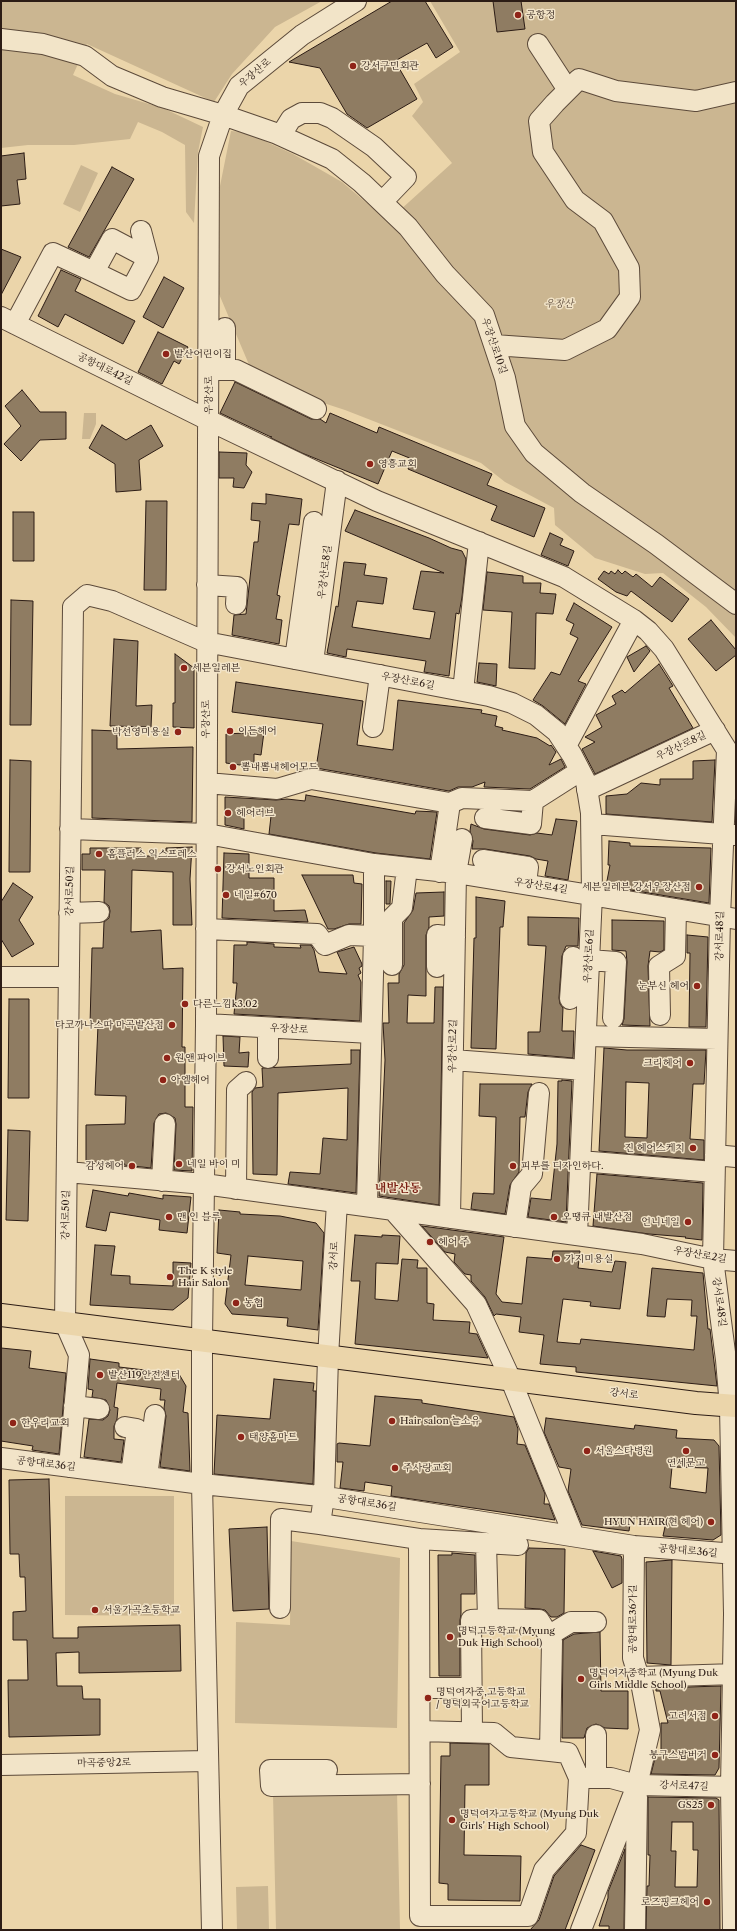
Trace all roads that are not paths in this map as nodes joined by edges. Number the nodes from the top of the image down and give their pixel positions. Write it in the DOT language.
graph roads {
  1 [pos="356,1"];
  2 [pos="1,39"];
  3 [pos="538,44"];
  4 [pos="568,90"];
  5 [pos="736,92"];
  6 [pos="223,115"];
  7 [pos="281,136"];
  8 [pos="382,202"];
  9 [pos="141,231"];
  10 [pos="148,258"];
  11 [pos="94,272"];
  12 [pos="8,321"];
  13 [pos="225,328"];
  14 [pos="494,345"];
  15 [pos="217,370"];
  16 [pos="316,409"];
  17 [pos="208,420"];
  18 [pos="337,481"];
  19 [pos="314,522"];
  20 [pos="479,542"];
  21 [pos="207,585"];
  22 [pos="236,604"];
  23 [pos="736,604"];
  24 [pos="634,620"];
  25 [pos="206,642"];
  26 [pos="304,661"];
  27 [pos="380,675"];
  28 [pos="462,691"];
  29 [pos="372,727"];
  30 [pos="715,730"];
  31 [pos="736,738"];
  32 [pos="566,746"];
  33 [pos="580,771"];
  34 [pos="207,784"];
  35 [pos="587,790"];
  36 [pos="532,801"];
  37 [pos="450,803"];
  38 [pos="485,818"];
  39 [pos="592,824"];
  40 [pos="70,829"];
  41 [pos="207,834"];
  42 [pos="730,834"];
  43 [pos="462,839"];
  44 [pos="484,860"];
  45 [pos="374,864"];
  46 [pos="407,868"];
  47 [pos="448,872"];
  48 [pos="526,884"];
  49 [pos="592,894"];
  50 [pos="676,909"];
  51 [pos="99,912"];
  52 [pos="69,913"];
  53 [pos="728,918"];
  54 [pos="206,930"];
  55 [pos="374,936"];
  56 [pos="455,937"];
  57 [pos="392,965"];
  58 [pos="437,967"];
  59 [pos="581,967"];
  60 [pos="1,977"];
  61 [pos="69,977"];
  62 [pos="570,999"];
  63 [pos="660,1015"];
  64 [pos="613,1018"];
  65 [pos="206,1024"];
  66 [pos="268,1028"];
  67 [pos="371,1033"];
  68 [pos="586,1036"];
  69 [pos="717,1039"];
  70 [pos="268,1058"];
  71 [pos="453,1060"];
  72 [pos="584,1070"];
  73 [pos="246,1082"];
  74 [pos="539,1092"];
  75 [pos="165,1124"];
  76 [pos="736,1157"];
  77 [pos="580,1161"];
  78 [pos="715,1164"];
  79 [pos="67,1172"];
  80 [pos="162,1181"];
  81 [pos="204,1184"];
  82 [pos="236,1189"];
  83 [pos="337,1202"];
  84 [pos="366,1206"];
  85 [pos="393,1210"];
  86 [pos="450,1218"];
  87 [pos="515,1227"];
  88 [pos="577,1235"];
  89 [pos="713,1259"];
  90 [pos="736,1261"];
  91 [pos="1,1315"];
  92 [pos="65,1323"];
  93 [pos="202,1341"];
  94 [pos="328,1357"];
  95 [pos="511,1380"];
  96 [pos="74,1406"];
  97 [pos="733,1406"];
  98 [pos="98,1409"];
  99 [pos="155,1415"];
  100 [pos="125,1427"];
  101 [pos="1,1458"];
  102 [pos="69,1467"];
  103 [pos="139,1476"];
  104 [pos="202,1484"];
  105 [pos="324,1497"];
  106 [pos="320,1524"];
  107 [pos="574,1536"];
  108 [pos="419,1539"];
  109 [pos="486,1543"];
  110 [pos="518,1545"];
  111 [pos="634,1546"];
  112 [pos="734,1554"];
  113 [pos="280,1608"];
  114 [pos="735,1614"];
  115 [pos="488,1620"];
  116 [pos="596,1622"];
  117 [pos="548,1636"];
  118 [pos="734,1675"];
  119 [pos="639,1677"];
  120 [pos="420,1688"];
  121 [pos="472,1688"];
  122 [pos="734,1719"];
  123 [pos="420,1731"];
  124 [pos="472,1732"];
  125 [pos="596,1735"];
  126 [pos="550,1751"];
  127 [pos="207,1761"];
  128 [pos="1,1765"];
  129 [pos="327,1770"];
  130 [pos="588,1778"];
  131 [pos="420,1784"];
  132 [pos="637,1785"];
  133 [pos="734,1787"];
  134 [pos="526,1923"];
  135 [pos="212,1930"];
  136 [pos="581,1930"];
  137 [pos="635,1930"];
  138 [pos="733,1930"];
  1 -- 6 [label="street, 우장산로"];
  2 -- 6 [label="street, 우장산로10길"];
  3 -- 4 [label="street"];
  4 -- 5 [label="street"];
  4 -- 14 [label="street"];
  6 -- 7 [label="street, 우장산로10길"];
  6 -- 15 [label="street, 우장산로"];
  7 -- 8 [label="street, 우장산로10길"];
  7 -- 8 [label="street"];
  8 -- 14 [label="street, 우장산로10길"];
  9 -- 10 [label="street"];
  10 -- 11 [label="street"];
  10 -- 11 [label="street"];
  11 -- 12 [label="street"];
  12 -- 17 [label="street, 공항대로42길"];
  13 -- 15 [label="street"];
  14 -- 23 [label="street, 우장산로10길"];
  15 -- 16 [label="street"];
  15 -- 17 [label="street, 우장산로"];
  17 -- 18 [label="street, 우장산로8길"];
  17 -- 21 [label="street, 우장산로"];
  18 -- 20 [label="street, 우장산로8길"];
  18 -- 26 [label="street, 우장산로8길"];
  19 -- 26 [label="street"];
  20 -- 24 [label="street, 우장산로8길"];
  20 -- 28 [label="street"];
  21 -- 22 [label="street"];
  21 -- 25 [label="street, 우장산로"];
  24 -- 30 [label="street, 우장산로8길"];
  24 -- 32 [label="street"];
  25 -- 26 [label="street, 우장산로6길"];
  25 -- 34 [label="street, 우장산로"];
  25 -- 40 [label="street, 강서로50길"];
  26 -- 27 [label="street, 우장산로6길"];
  27 -- 28 [label="street, 우장산로6길"];
  27 -- 29 [label="street"];
  28 -- 32 [label="street, 우장산로6길"];
  30 -- 31 [label="street"];
  30 -- 35 [label="street, 우장산로8길"];
  30 -- 42 [label="street, 강서로48길"];
  32 -- 33 [label="street, 우장산로6길"];
  33 -- 35 [label="street, 우장산로6길"];
  33 -- 36 [label="street"];
  34 -- 37 [label="street"];
  34 -- 41 [label="street, 우장산로"];
  35 -- 39 [label="street, 우장산로6길"];
  36 -- 37 [label="street"];
  36 -- 38 [label="street"];
  37 -- 47 [label="street"];
  39 -- 42 [label="street"];
  39 -- 49 [label="street, 우장산로6길"];
  40 -- 41 [label="street"];
  40 -- 52 [label="street, 강서로50길"];
  41 -- 45 [label="street, 우장산로4길"];
  41 -- 54 [label="street, 우장산로"];
  42 -- 53 [label="street, 강서로48길"];
  43 -- 47 [label="street"];
  44 -- 48 [label="street"];
  45 -- 46 [label="street, 우장산로4길"];
  45 -- 55 [label="street"];
  46 -- 47 [label="street, 우장산로4길"];
  46 -- 57 [label="street"];
  47 -- 48 [label="street, 우장산로4길"];
  47 -- 56 [label="street, 우장산로2길"];
  48 -- 49 [label="street, 우장산로4길"];
  49 -- 50 [label="street, 우장산로4길"];
  49 -- 59 [label="street, 우장산로6길"];
  50 -- 53 [label="street, 우장산로4길"];
  50 -- 63 [label="street"];
  51 -- 52 [label="street"];
  52 -- 61 [label="street, 강서로50길"];
  53 -- 69 [label="street, 강서로48길"];
  54 -- 55 [label="street"];
  54 -- 65 [label="street, 우장산로"];
  55 -- 67 [label="street"];
  56 -- 58 [label="street"];
  56 -- 71 [label="street, 우장산로2길"];
  59 -- 62 [label="street"];
  59 -- 64 [label="street"];
  59 -- 68 [label="street, 우장산로6길"];
  60 -- 61 [label="street"];
  61 -- 79 [label="street, 강서로50길"];
  65 -- 66 [label="street, 우장산로"];
  65 -- 81 [label="street, 우장산로"];
  66 -- 67 [label="street, 우장산로"];
  66 -- 70 [label="street"];
  67 -- 84 [label="street"];
  68 -- 69 [label="street"];
  68 -- 72 [label="street, 우장산로6길"];
  69 -- 78 [label="street, 강서로48길"];
  71 -- 72 [label="street"];
  71 -- 86 [label="street, 우장산로2길"];
  72 -- 77 [label="street, 우장산로6길"];
  73 -- 82 [label="street"];
  74 -- 87 [label="street"];
  75 -- 80 [label="street"];
  76 -- 78 [label="street"];
  77 -- 78 [label="street"];
  77 -- 88 [label="street, 우장산로6길"];
  78 -- 89 [label="street, 강서로48길"];
  79 -- 80 [label="street"];
  79 -- 92 [label="street, 강서로50길"];
  80 -- 81 [label="street"];
  81 -- 82 [label="street, 우장산로2길"];
  81 -- 93 [label="street, 우장산로"];
  82 -- 83 [label="street, 우장산로2길"];
  83 -- 84 [label="street, 우장산로2길"];
  83 -- 94 [label="street, 강서로"];
  84 -- 85 [label="street, 우장산로2길"];
  85 -- 86 [label="street, 우장산로2길"];
  85 -- 95 [label="street"];
  86 -- 87 [label="street, 우장산로2길"];
  87 -- 88 [label="street, 우장산로2길"];
  88 -- 89 [label="street, 우장산로2길"];
  89 -- 90 [label="street, 우장산로2길"];
  89 -- 97 [label="street, 강서로48길"];
  91 -- 92 [label="main road, 강서로"];
  92 -- 93 [label="main road, 강서로"];
  92 -- 96 [label="street"];
  93 -- 94 [label="main road, 강서로"];
  93 -- 104 [label="street"];
  94 -- 95 [label="main road, 강서로"];
  94 -- 105 [label="street, 강서로"];
  95 -- 97 [label="main road, 강서로"];
  95 -- 107 [label="street"];
  96 -- 98 [label="street"];
  96 -- 102 [label="street"];
  97 -- 112 [label="street"];
  99 -- 103 [label="street"];
  100 -- 103 [label="street"];
  101 -- 102 [label="street, 공항대로36길"];
  102 -- 103 [label="street, 공항대로36길"];
  103 -- 104 [label="street, 공항대로36길"];
  104 -- 105 [label="street, 공항대로36길"];
  104 -- 127 [label="street"];
  105 -- 106 [label="street, 강서로"];
  105 -- 107 [label="street, 공항대로36길"];
  106 -- 108 [label="street"];
  106 -- 113 [label="street"];
  107 -- 111 [label="street, 공항대로36길"];
  108 -- 109 [label="street"];
  108 -- 120 [label="street"];
  109 -- 110 [label="street"];
  109 -- 115 [label="street"];
  111 -- 112 [label="street, 공항대로36길"];
  111 -- 119 [label="street, 공항대로36가길"];
  112 -- 114 [label="street"];
  114 -- 118 [label="street"];
  115 -- 117 [label="street"];
  115 -- 121 [label="street"];
  116 -- 117 [label="street"];
  117 -- 126 [label="street"];
  118 -- 119 [label="street"];
  118 -- 122 [label="street"];
  119 -- 132 [label="street, 공항대로36가길"];
  120 -- 121 [label="street"];
  120 -- 123 [label="street"];
  121 -- 124 [label="street"];
  122 -- 133 [label="street"];
  123 -- 124 [label="street"];
  123 -- 131 [label="street"];
  124 -- 126 [label="street"];
  125 -- 130 [label="street"];
  126 -- 130 [label="street"];
  127 -- 128 [label="street, 마곡중앙2로"];
  127 -- 135 [label="street"];
  129 -- 131 [label="street"];
  130 -- 132 [label="street, 강서로47길"];
  130 -- 134 [label="street"];
  131 -- 134 [label="street"];
  132 -- 133 [label="street, 강서로47길"];
  132 -- 136 [label="street, 공항대로36가길"];
  132 -- 137 [label="street, 공항대로36가길"];
  133 -- 138 [label="street"];
}
